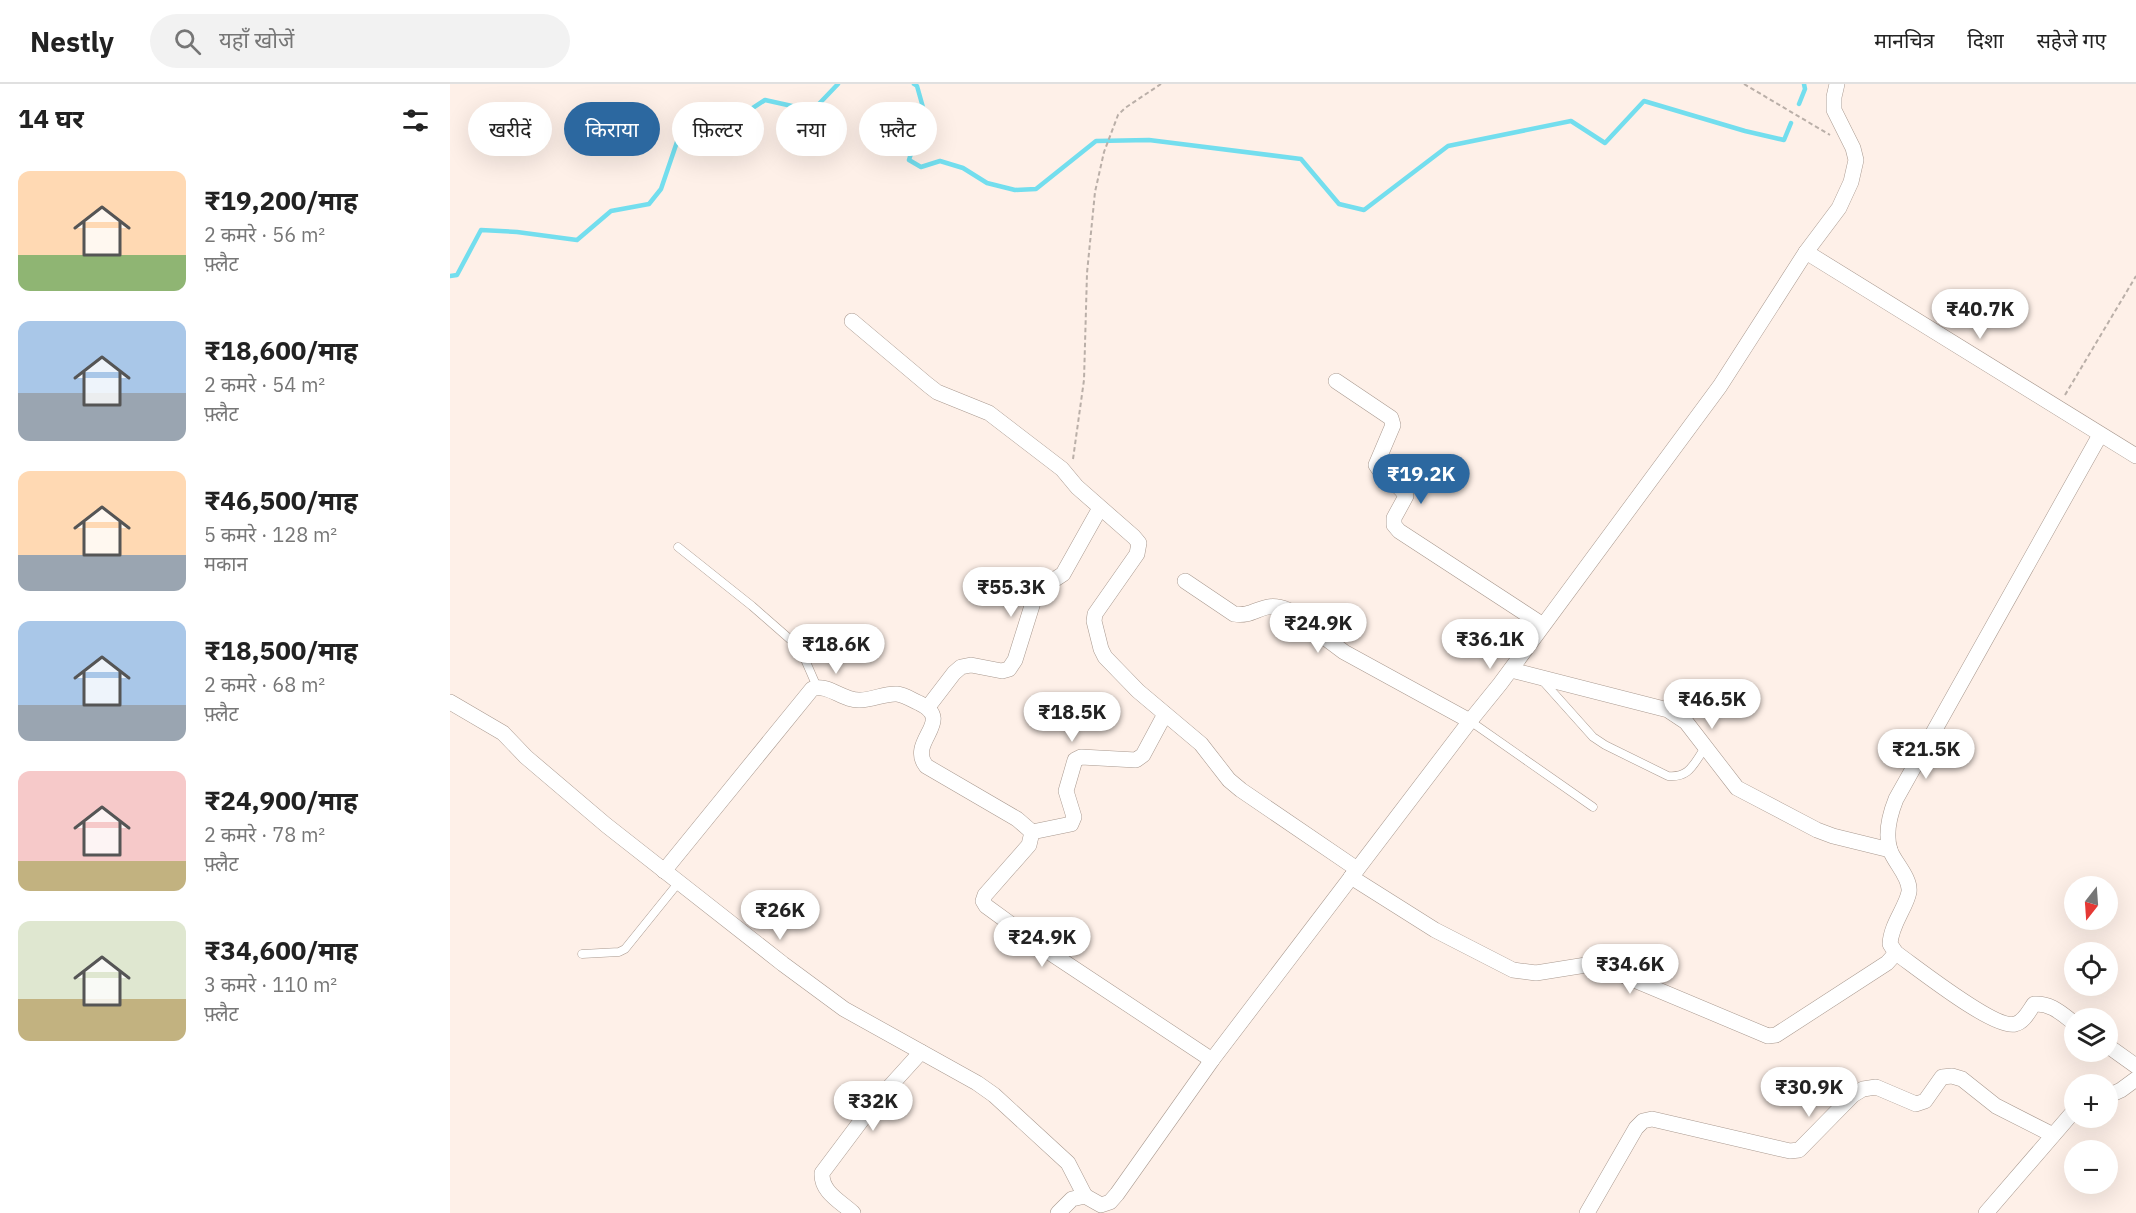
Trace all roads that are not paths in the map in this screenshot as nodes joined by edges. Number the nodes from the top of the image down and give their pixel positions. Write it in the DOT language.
graph roads {
  1 [pos="1837,84"];
  2 [pos="1806,252"];
  3 [pos="852,321"];
  4 [pos="1336,381"];
  5 [pos="2100,435"];
  6 [pos="2136,456"];
  7 [pos="1100,508"];
  8 [pos="678,547"];
  9 [pos="1185,581"];
  10 [pos="1544,625"];
  11 [pos="1511,670"];
  12 [pos="1540,677"];
  13 [pos="817,687"];
  14 [pos="450,702"];
  15 [pos="928,707"];
  16 [pos="1165,714"];
  17 [pos="1470,721"];
  18 [pos="1705,748"];
  19 [pos="1593,807"];
  20 [pos="1032,832"];
  21 [pos="1890,850"];
  22 [pos="664,871"];
  23 [pos="1354,873"];
  24 [pos="679,882"];
  25 [pos="1896,953"];
  26 [pos="582,954"];
  27 [pos="2064,1016"];
  28 [pos="921,1052"];
  29 [pos="2118,1053"];
  30 [pos="1212,1060"];
  31 [pos="2136,1066"];
  32 [pos="2136,1078"];
  33 [pos="2118,1091"];
  34 [pos="2064,1122"];
  35 [pos="2053,1135"];
  36 [pos="1085,1196"];
  37 [pos="1104,1209"];
  38 [pos="853,1213"];
  39 [pos="1058,1213"];
  40 [pos="1587,1213"];
  41 [pos="1986,1213"];
  1 -- 2 [label="street"];
  2 -- 5 [label="street"];
  2 -- 10 [label="street"];
  3 -- 7 [label="street"];
  4 -- 10 [label="street"];
  5 -- 6 [label="street"];
  5 -- 21 [label="street"];
  7 -- 15 [label="street"];
  7 -- 16 [label="street"];
  8 -- 13 [label="lane"];
  9 -- 17 [label="street"];
  10 -- 11 [label="street"];
  11 -- 12 [label="street"];
  11 -- 17 [label="street"];
  12 -- 18 [label="street"];
  12 -- 18 [label="lane"];
  13 -- 15 [label="street"];
  13 -- 22 [label="street"];
  14 -- 22 [label="street"];
  15 -- 20 [label="street"];
  16 -- 20 [label="street"];
  16 -- 23 [label="street"];
  17 -- 19 [label="lane"];
  17 -- 23 [label="street"];
  18 -- 21 [label="street"];
  20 -- 30 [label="street"];
  21 -- 25 [label="street"];
  22 -- 24 [label="street"];
  23 -- 25 [label="street"];
  23 -- 30 [label="street"];
  24 -- 26 [label="lane"];
  24 -- 28 [label="street"];
  25 -- 27 [label="street"];
  28 -- 36 [label="street"];
  28 -- 38 [label="street"];
  29 -- 31 [label="street"];
  30 -- 37 [label="street"];
  32 -- 33 [label="street"];
  34 -- 35 [label="street"];
  35 -- 40 [label="street"];
  35 -- 41 [label="street"];
  36 -- 37 [label="street"];
  36 -- 39 [label="street"];
}
